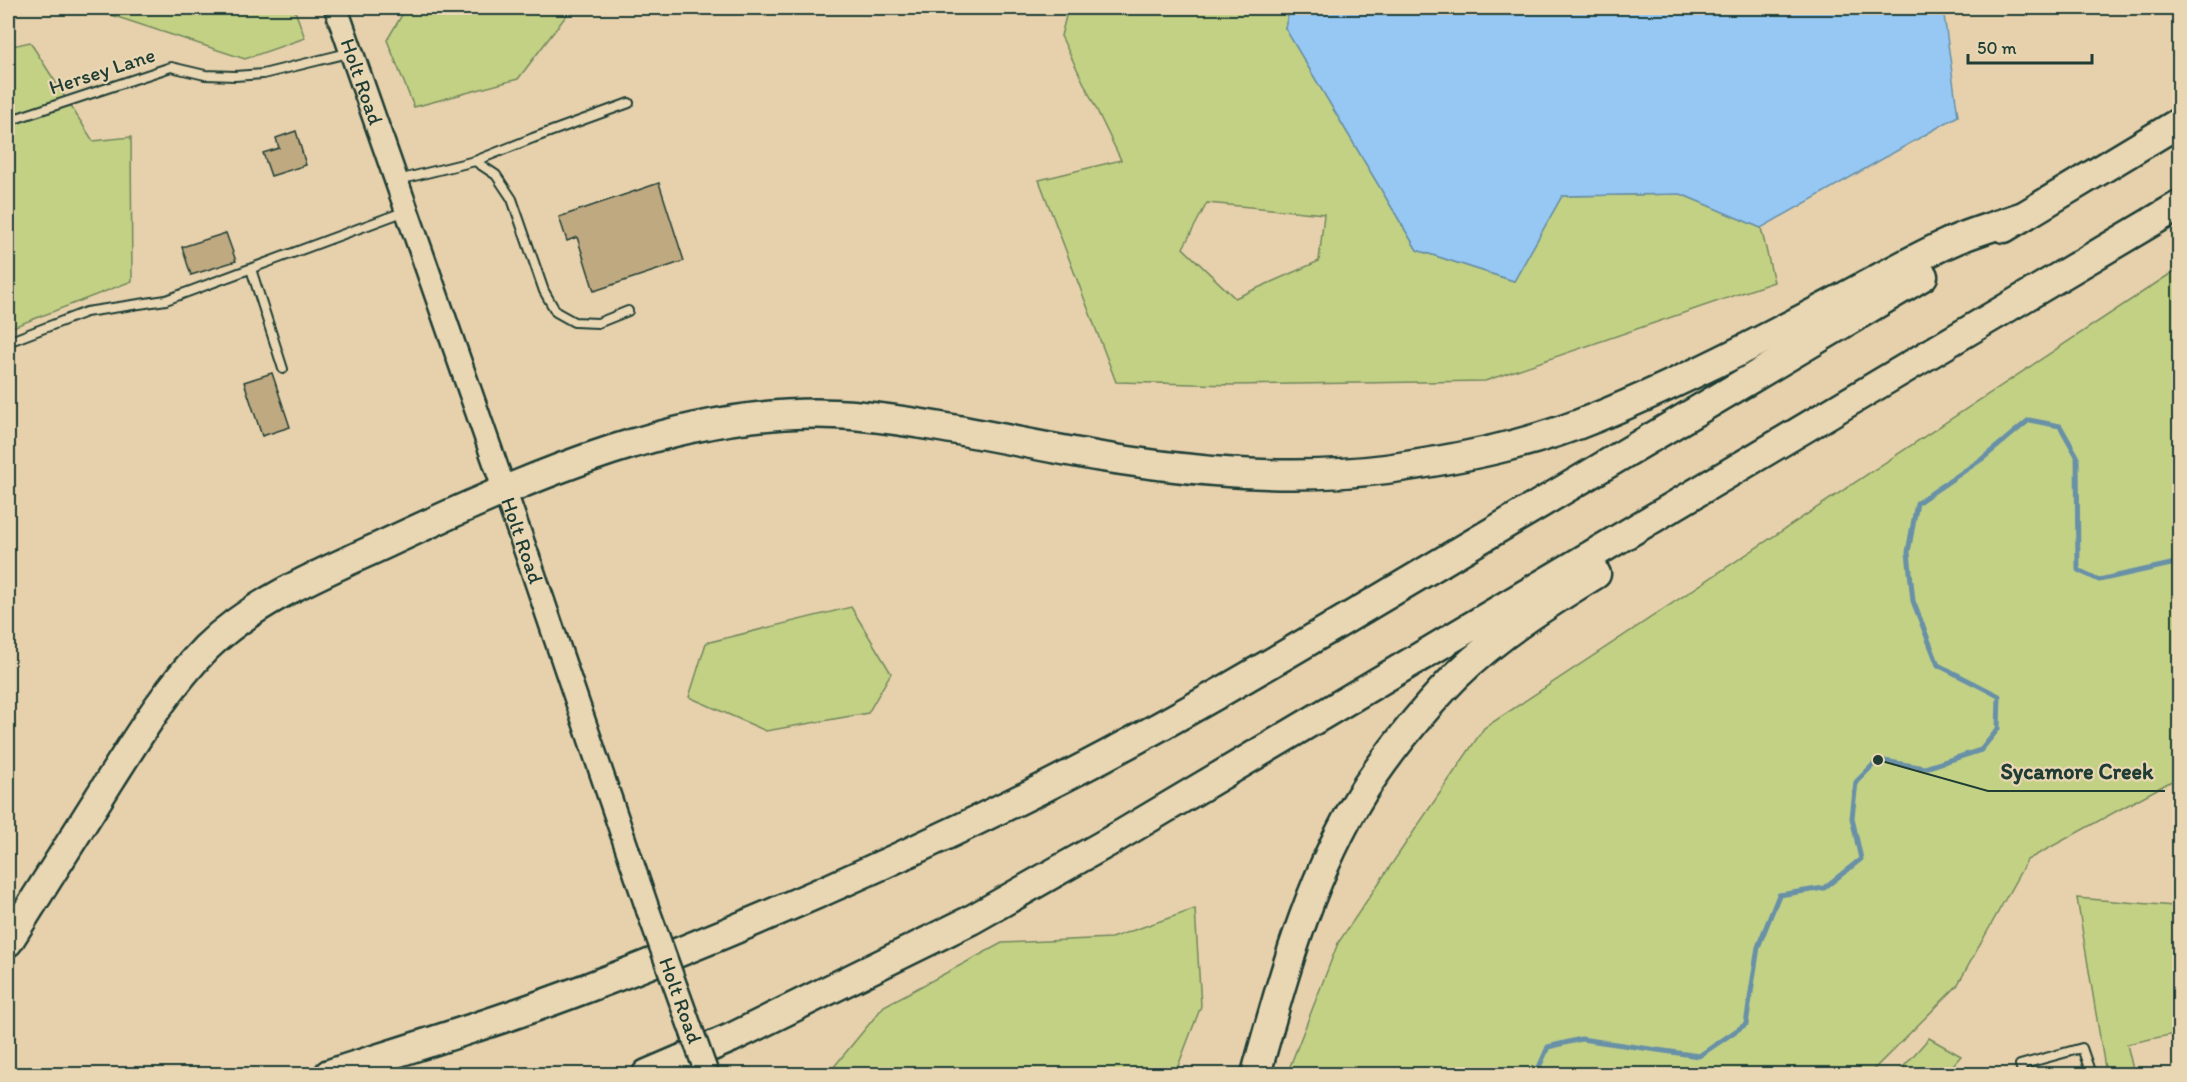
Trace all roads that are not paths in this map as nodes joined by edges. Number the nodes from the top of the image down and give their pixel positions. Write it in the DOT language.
graph roads {
  1 [pos="336,8"];
  2 [pos="350,52"];
  3 [pos="629,103"];
  4 [pos="8,121"];
  5 [pos="2180,122"];
  6 [pos="475,161"];
  7 [pos="397,180"];
  8 [pos="2180,206"];
  9 [pos="407,210"];
  10 [pos="2021,217"];
  11 [pos="251,269"];
  12 [pos="628,311"];
  13 [pos="8,342"];
  14 [pos="282,369"];
  15 [pos="1794,435"];
  16 [pos="504,489"];
  17 [pos="8,942"];
  18 [pos="329,1074"];
  19 [pos="647,1074"];
  20 [pos="706,1074"];
  21 [pos="1256,1074"];
  22 [pos="2023,1074"];
  23 [pos="2091,1074"];
  1 -- 2 [label="main road, Holt Road"];
  2 -- 4 [label="lane, Hersey Lane"];
  2 -- 7 [label="main road, Holt Road"];
  3 -- 6 [label="lane"];
  5 -- 10 [label="highway"];
  6 -- 7 [label="lane"];
  6 -- 12 [label="lane"];
  7 -- 9 [label="main road, Holt Road"];
  8 -- 15 [label="highway"];
  9 -- 11 [label="lane"];
  9 -- 16 [label="main road, Holt Road"];
  10 -- 16 [label="highway"];
  10 -- 18 [label="highway"];
  11 -- 13 [label="lane"];
  11 -- 14 [label="lane"];
  15 -- 19 [label="highway"];
  15 -- 21 [label="highway"];
  16 -- 17 [label="highway"];
  16 -- 20 [label="main road, Holt Road, bridge"];
  22 -- 23 [label="lane"];
}
